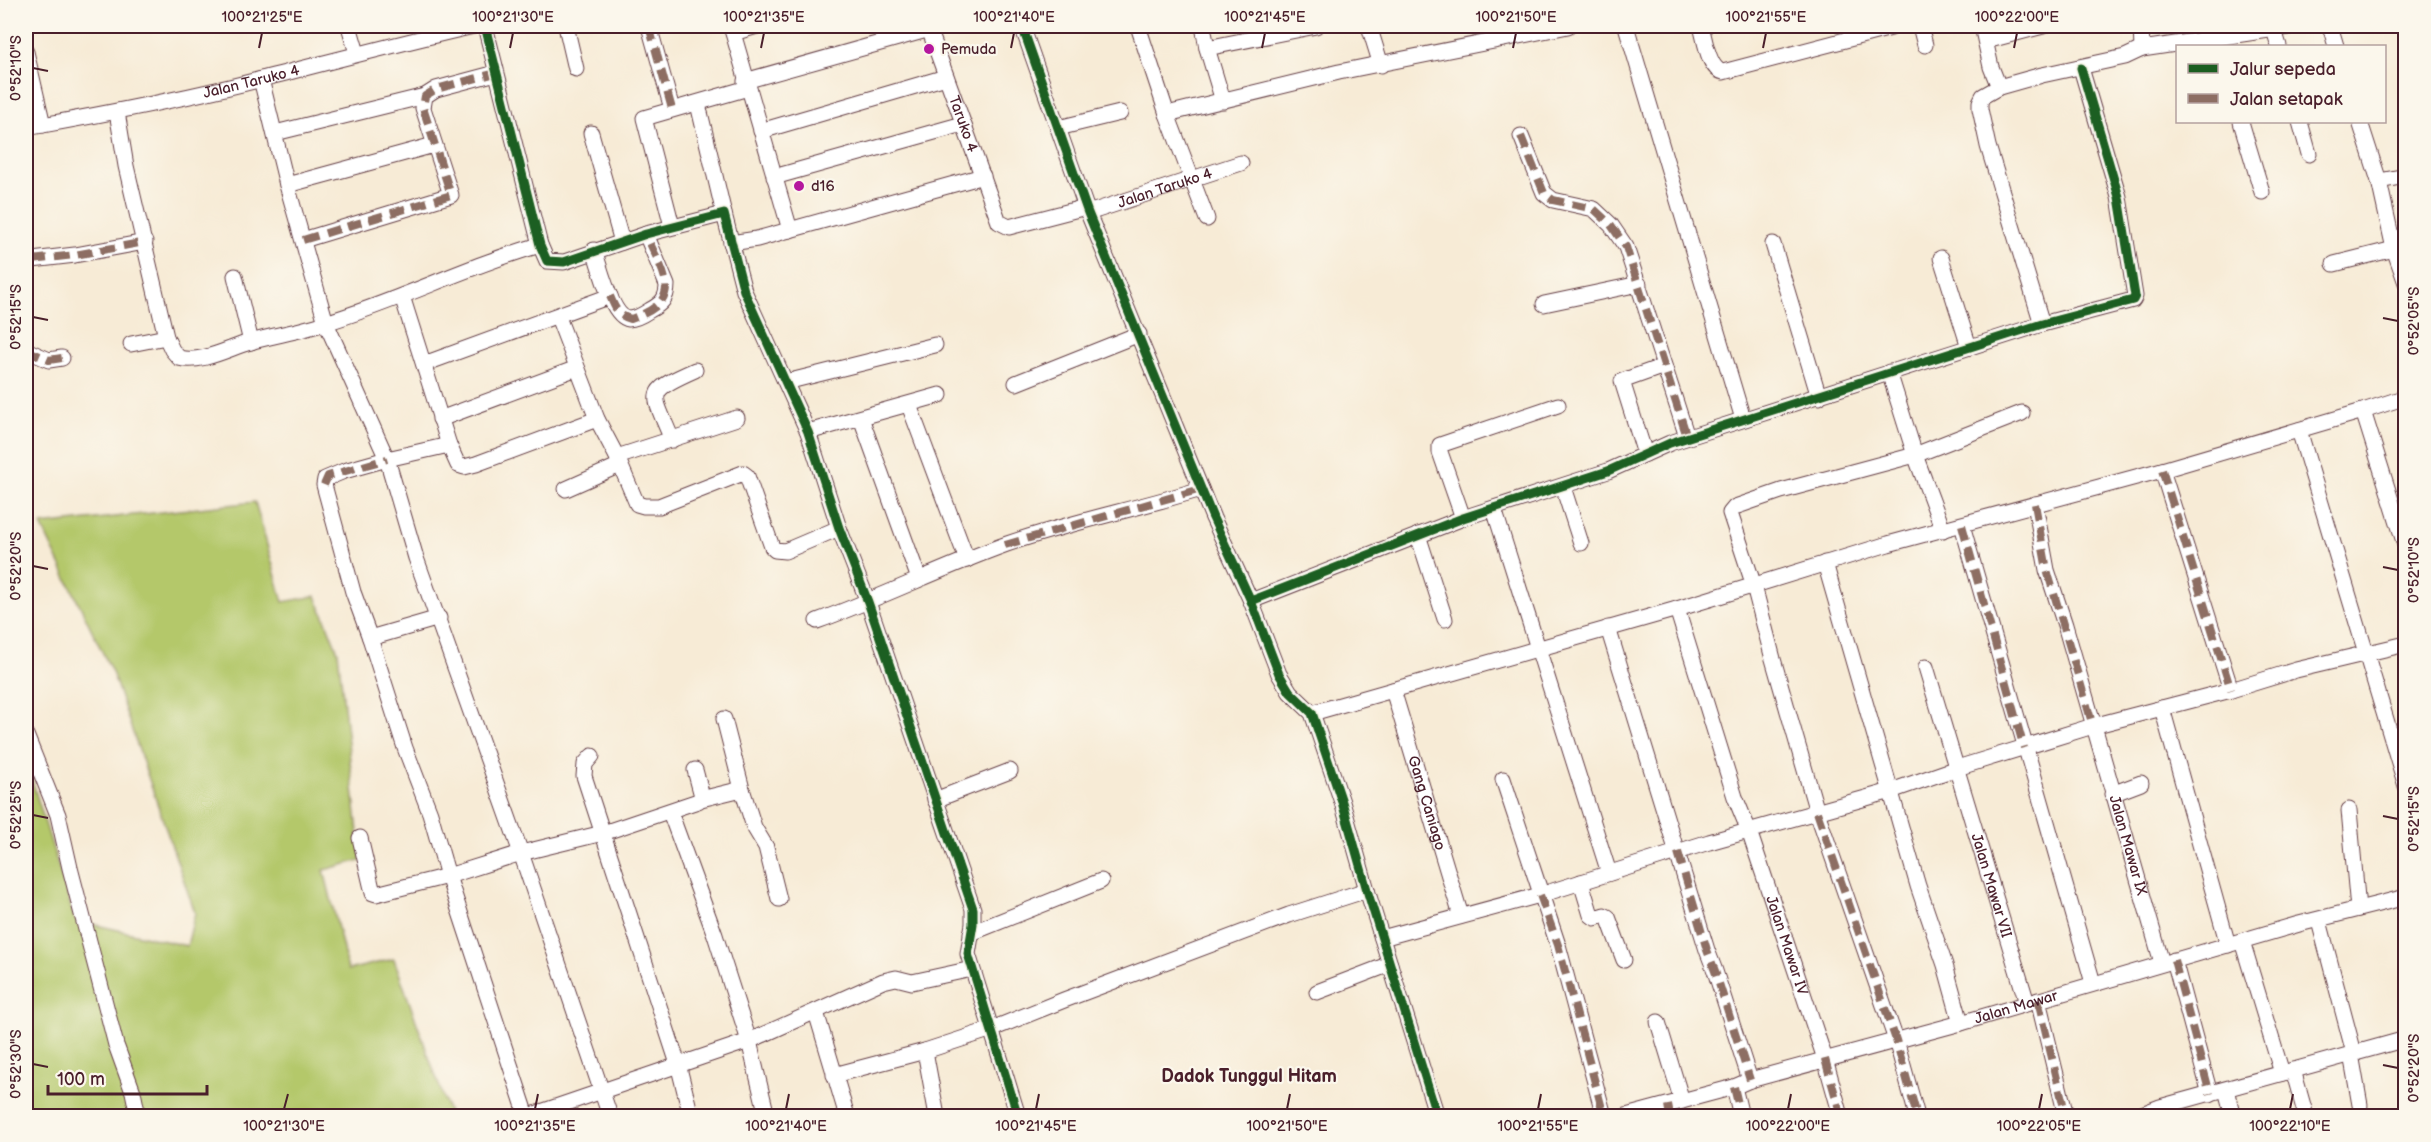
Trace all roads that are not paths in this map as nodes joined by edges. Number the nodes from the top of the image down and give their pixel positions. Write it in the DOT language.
graph roads {
  1 [pos="349,26"];
  2 [pos="474,26"];
  3 [pos="485,26"];
  4 [pos="566,26"];
  5 [pos="649,26"];
  6 [pos="756,26"];
  7 [pos="1022,26"];
  8 [pos="1138,26"];
  9 [pos="1203,26"];
  10 [pos="1316,26"];
  11 [pos="1370,26"];
  12 [pos="1568,26"];
  13 [pos="1626,26"];
  14 [pos="1701,26"];
  15 [pos="1920,26"];
  16 [pos="1982,26"];
  17 [pos="2043,26"];
  18 [pos="2141,26"];
  19 [pos="2296,26"];
  20 [pos="2330,26"];
  21 [pos="929,27"];
  22 [pos="1891,28"];
  23 [pos="732,29"];
  24 [pos="1524,30"];
  25 [pos="2274,30"];
  26 [pos="1986,41"];
  27 [pos="2218,43"];
  28 [pos="1925,45"];
  29 [pos="2193,45"];
  30 [pos="2279,45"];
  31 [pos="2336,45"];
  32 [pos="2176,46"];
  33 [pos="1207,48"];
  34 [pos="2142,49"];
  35 [pos="26,52"];
  36 [pos="357,53"];
  37 [pos="1381,65"];
  38 [pos="2081,68"];
  39 [pos="576,69"];
  40 [pos="496,73"];
  41 [pos="946,77"];
  42 [pos="261,80"];
  43 [pos="746,85"];
  44 [pos="1999,87"];
  45 [pos="425,96"];
  46 [pos="1223,101"];
  47 [pos="698,104"];
  48 [pos="672,109"];
  49 [pos="117,112"];
  50 [pos="1120,113"];
  51 [pos="1167,114"];
  52 [pos="2241,123"];
  53 [pos="2300,123"];
  54 [pos="2360,123"];
  55 [pos="963,124"];
  56 [pos="43,125"];
  57 [pos="26,128"];
  58 [pos="1058,128"];
  59 [pos="761,131"];
  60 [pos="275,133"];
  61 [pos="591,133"];
  62 [pos="1521,136"];
  63 [pos="434,145"];
  64 [pos="2309,154"];
  65 [pos="1241,162"];
  66 [pos="983,176"];
  67 [pos="2406,176"];
  68 [pos="774,177"];
  69 [pos="1190,178"];
  70 [pos="2379,181"];
  71 [pos="287,185"];
  72 [pos="2262,192"];
  73 [pos="1087,210"];
  74 [pos="724,214"];
  75 [pos="1207,219"];
  76 [pos="999,222"];
  77 [pos="672,226"];
  78 [pos="790,230"];
  79 [pos="646,234"];
  80 [pos="303,240"];
  81 [pos="145,242"];
  82 [pos="622,242"];
  83 [pos="731,243"];
  84 [pos="1773,244"];
  85 [pos="540,245"];
  86 [pos="2394,249"];
  87 [pos="594,250"];
  88 [pos="1941,258"];
  89 [pos="32,260"];
  90 [pos="2334,264"];
  91 [pos="235,276"];
  92 [pos="2406,283"];
  93 [pos="1639,285"];
  94 [pos="402,296"];
  95 [pos="610,296"];
  96 [pos="1544,304"];
  97 [pos="558,316"];
  98 [pos="326,323"];
  99 [pos="2042,324"];
  100 [pos="1139,334"];
  101 [pos="166,337"];
  102 [pos="251,342"];
  103 [pos="131,344"];
  104 [pos="934,345"];
  105 [pos="1969,347"];
  106 [pos="26,350"];
  107 [pos="62,358"];
  108 [pos="424,364"];
  109 [pos="1664,366"];
  110 [pos="577,368"];
  111 [pos="695,370"];
  112 [pos="1889,372"];
  113 [pos="786,382"];
  114 [pos="1016,383"];
  115 [pos="940,395"];
  116 [pos="1819,397"];
  117 [pos="2406,397"];
  118 [pos="909,405"];
  119 [pos="1558,405"];
  120 [pos="2363,411"];
  121 [pos="2022,413"];
  122 [pos="737,418"];
  123 [pos="861,418"];
  124 [pos="440,419"];
  125 [pos="597,419"];
  126 [pos="1743,419"];
  127 [pos="2299,430"];
  128 [pos="808,432"];
  129 [pos="1687,437"];
  130 [pos="672,440"];
  131 [pos="449,445"];
  132 [pos="1645,454"];
  133 [pos="1915,455"];
  134 [pos="387,459"];
  135 [pos="618,461"];
  136 [pos="2162,470"];
  137 [pos="1563,487"];
  138 [pos="566,489"];
  139 [pos="1201,489"];
  140 [pos="2035,504"];
  141 [pos="1494,509"];
  142 [pos="1463,518"];
  143 [pos="1962,525"];
  144 [pos="839,528"];
  145 [pos="1943,530"];
  146 [pos="1418,535"];
  147 [pos="1581,543"];
  148 [pos="2406,548"];
  149 [pos="967,560"];
  150 [pos="1825,563"];
  151 [pos="919,579"];
  152 [pos="1754,586"];
  153 [pos="1251,601"];
  154 [pos="868,602"];
  155 [pos="1677,609"];
  156 [pos="439,618"];
  157 [pos="1445,619"];
  158 [pos="817,621"];
  159 [pos="1608,628"];
  160 [pos="370,638"];
  161 [pos="2406,644"];
  162 [pos="1538,649"];
  163 [pos="2365,654"];
  164 [pos="1926,667"];
  165 [pos="1393,690"];
  166 [pos="2230,690"];
  167 [pos="2162,708"];
  168 [pos="1312,713"];
  169 [pos="724,719"];
  170 [pos="2093,726"];
  171 [pos="26,735"];
  172 [pos="2024,748"];
  173 [pos="592,756"];
  174 [pos="1958,768"];
  175 [pos="696,770"];
  176 [pos="1010,771"];
  177 [pos="1503,779"];
  178 [pos="2141,783"];
  179 [pos="2406,786"];
  180 [pos="742,789"];
  181 [pos="1891,791"];
  182 [pos="2112,794"];
  183 [pos="701,799"];
  184 [pos="935,800"];
  185 [pos="2349,810"];
  186 [pos="670,812"];
  187 [pos="1817,812"];
  188 [pos="1749,831"];
  189 [pos="603,833"];
  190 [pos="360,838"];
  191 [pos="521,852"];
  192 [pos="1678,852"];
  193 [pos="1609,873"];
  194 [pos="448,876"];
  195 [pos="1101,881"];
  196 [pos="1581,882"];
  197 [pos="1367,891"];
  198 [pos="1540,895"];
  199 [pos="2406,897"];
  200 [pos="779,899"];
  201 [pos="2358,909"];
  202 [pos="1461,916"];
  203 [pos="2319,921"];
  204 [pos="971,933"];
  205 [pos="1382,938"];
  206 [pos="2235,943"];
  207 [pos="1624,960"];
  208 [pos="2168,961"];
  209 [pos="1390,964"];
  210 [pos="972,969"];
  211 [pos="2093,983"];
  212 [pos="1317,992"];
  213 [pos="2033,1002"];
  214 [pos="816,1012"];
  215 [pos="1658,1022"];
  216 [pos="1961,1023"];
  217 [pos="992,1029"];
  218 [pos="2406,1039"];
  219 [pos="1896,1040"];
  220 [pos="748,1041"];
  221 [pos="925,1051"];
  222 [pos="2352,1054"];
  223 [pos="1825,1059"];
  224 [pos="678,1064"];
  225 [pos="2287,1071"];
  226 [pos="834,1075"];
  227 [pos="1750,1080"];
  228 [pos="1734,1087"];
  229 [pos="2226,1090"];
  230 [pos="602,1092"];
  231 [pos="2210,1094"];
  232 [pos="2360,1105"];
  233 [pos="1673,1108"];
  234 [pos="2162,1112"];
  235 [pos="138,1116"];
  236 [pos="528,1116"];
  237 [pos="610,1116"];
  238 [pos="691,1116"];
  239 [pos="767,1116"];
  240 [pos="847,1116"];
  241 [pos="937,1116"];
  242 [pos="1018,1116"];
  243 [pos="1437,1116"];
  244 [pos="1604,1116"];
  245 [pos="1626,1116"];
  246 [pos="1740,1116"];
  247 [pos="1841,1116"];
  248 [pos="1917,1116"];
  249 [pos="2066,1116"];
  250 [pos="2137,1116"];
  251 [pos="2233,1116"];
  252 [pos="2306,1116"];
  1 -- 36 [label="street"];
  2 -- 36 [label="street, Jalan Taruko 4"];
  3 -- 40 [label="street"];
  4 -- 39 [label="street"];
  5 -- 48 [label="street"];
  6 -- 23 [label="street"];
  7 -- 58 [label="street"];
  8 -- 51 [label="street"];
  9 -- 33 [label="street"];
  10 -- 33 [label="street"];
  11 -- 37 [label="street"];
  12 -- 24 [label="street"];
  13 -- 126 [label="street"];
  14 -- 22 [label="street"];
  15 -- 28 [label="street"];
  16 -- 26 [label="street"];
  17 -- 26 [label="street"];
  18 -- 34 [label="street"];
  19 -- 25 [label="street"];
  20 -- 31 [label="street"];
  21 -- 41 [label="street, Taruko 4"];
  21 -- 43 [label="street"];
  23 -- 43 [label="street"];
  24 -- 37 [label="street"];
  25 -- 27 [label="street"];
  25 -- 30 [label="street"];
  26 -- 44 [label="street"];
  27 -- 29 [label="street"];
  32 -- 34 [label="street"];
  33 -- 46 [label="street"];
  34 -- 38 [label="street"];
  35 -- 56 [label="street"];
  36 -- 42 [label="street, Jalan Taruko 4"];
  37 -- 46 [label="street"];
  38 -- 44 [label="street"];
  38 -- 99 [label="street"];
  40 -- 45 [label="street"];
  40 -- 85 [label="street"];
  41 -- 55 [label="street, Taruko 4"];
  41 -- 59 [label="street"];
  42 -- 49 [label="street, Jalan Taruko 4"];
  42 -- 60 [label="street"];
  43 -- 47 [label="street"];
  43 -- 59 [label="street"];
  44 -- 99 [label="street"];
  45 -- 60 [label="street"];
  45 -- 63 [label="street"];
  46 -- 51 [label="street"];
  47 -- 48 [label="street"];
  47 -- 74 [label="street"];
  48 -- 77 [label="street"];
  49 -- 56 [label="street, Jalan Taruko 4"];
  49 -- 81 [label="street"];
  50 -- 58 [label="street"];
  51 -- 69 [label="street"];
  52 -- 72 [label="street"];
  53 -- 64 [label="street"];
  54 -- 70 [label="street"];
  55 -- 66 [label="street, Taruko 4"];
  55 -- 68 [label="street"];
  56 -- 57 [label="street, Jalan Taruko 4"];
  58 -- 73 [label="street"];
  59 -- 68 [label="street"];
  60 -- 71 [label="street"];
  61 -- 82 [label="street"];
  62 -- 93 [label="street"];
  63 -- 71 [label="street"];
  63 -- 80 [label="street"];
  65 -- 69 [label="street, Jalan Taruko 4"];
  66 -- 76 [label="street, Taruko 4"];
  66 -- 78 [label="street"];
  67 -- 70 [label="street"];
  68 -- 78 [label="street"];
  69 -- 73 [label="street, Jalan Taruko 4"];
  69 -- 75 [label="street"];
  70 -- 86 [label="street"];
  71 -- 80 [label="street"];
  73 -- 76 [label="street, Jalan Taruko 4"];
  73 -- 100 [label="street"];
  74 -- 77 [label="street"];
  74 -- 83 [label="street"];
  77 -- 79 [label="street"];
  78 -- 83 [label="street"];
  79 -- 82 [label="street"];
  79 -- 95 [label="street"];
  80 -- 98 [label="street"];
  81 -- 89 [label="street"];
  81 -- 101 [label="street"];
  82 -- 87 [label="street"];
  83 -- 113 [label="street"];
  84 -- 116 [label="street"];
  85 -- 87 [label="street"];
  85 -- 94 [label="street"];
  86 -- 90 [label="street"];
  86 -- 92 [label="street"];
  87 -- 95 [label="street"];
  88 -- 105 [label="street"];
  91 -- 102 [label="street"];
  93 -- 96 [label="street"];
  93 -- 109 [label="street"];
  94 -- 98 [label="street"];
  94 -- 108 [label="street"];
  95 -- 97 [label="street"];
  97 -- 108 [label="street"];
  97 -- 110 [label="street"];
  98 -- 102 [label="street"];
  98 -- 134 [label="street"];
  99 -- 105 [label="street"];
  100 -- 114 [label="street"];
  100 -- 139 [label="street"];
  101 -- 102 [label="street"];
  101 -- 103 [label="street"];
  104 -- 113 [label="street"];
  105 -- 112 [label="street"];
  106 -- 107 [label="street"];
  108 -- 124 [label="street"];
  109 -- 129 [label="street"];
  109 -- 132 [label="street"];
  110 -- 124 [label="street"];
  110 -- 125 [label="street"];
  111 -- 130 [label="street"];
  112 -- 116 [label="street"];
  112 -- 133 [label="street"];
  113 -- 128 [label="street"];
  115 -- 118 [label="street"];
  116 -- 126 [label="street"];
  117 -- 120 [label="street"];
  118 -- 123 [label="street"];
  118 -- 149 [label="street"];
  119 -- 142 [label="street"];
  120 -- 127 [label="street"];
  120 -- 148 [label="street"];
  121 -- 133 [label="street"];
  122 -- 130 [label="street"];
  123 -- 128 [label="street"];
  123 -- 151 [label="street"];
  124 -- 131 [label="street"];
  125 -- 131 [label="street"];
  125 -- 135 [label="street"];
  126 -- 129 [label="street"];
  127 -- 136 [label="street"];
  127 -- 163 [label="street"];
  128 -- 144 [label="street"];
  129 -- 132 [label="street"];
  130 -- 135 [label="street"];
  131 -- 134 [label="street"];
  132 -- 137 [label="street"];
  133 -- 145 [label="street"];
  133 -- 152 [label="street"];
  134 -- 156 [label="street"];
  134 -- 160 [label="street"];
  135 -- 138 [label="street"];
  135 -- 144 [label="street"];
  136 -- 140 [label="street"];
  136 -- 166 [label="street"];
  137 -- 141 [label="street"];
  137 -- 147 [label="street"];
  139 -- 149 [label="street"];
  139 -- 153 [label="street"];
  140 -- 143 [label="street"];
  140 -- 170 [label="street, Jalan Mawar IX"];
  141 -- 142 [label="street"];
  141 -- 162 [label="street"];
  142 -- 146 [label="street"];
  143 -- 145 [label="street"];
  143 -- 172 [label="street"];
  144 -- 154 [label="street"];
  145 -- 150 [label="street"];
  146 -- 153 [label="street"];
  146 -- 157 [label="street"];
  149 -- 151 [label="street"];
  150 -- 152 [label="street"];
  150 -- 181 [label="street"];
  151 -- 154 [label="street"];
  152 -- 155 [label="street"];
  152 -- 187 [label="street"];
  153 -- 168 [label="street"];
  154 -- 158 [label="street"];
  154 -- 184 [label="street"];
  155 -- 159 [label="street"];
  155 -- 188 [label="street, Jalan Mawar IV"];
  156 -- 160 [label="street"];
  156 -- 191 [label="street"];
  159 -- 162 [label="street"];
  159 -- 192 [label="street"];
  160 -- 194 [label="street"];
  161 -- 163 [label="street"];
  162 -- 165 [label="street"];
  162 -- 193 [label="street"];
  163 -- 166 [label="street"];
  163 -- 179 [label="street"];
  164 -- 174 [label="street, Jalan Mawar VII"];
  165 -- 168 [label="street"];
  165 -- 202 [label="street, Gang Caniago"];
  166 -- 167 [label="street"];
  167 -- 170 [label="street"];
  167 -- 206 [label="street"];
  168 -- 197 [label="street"];
  169 -- 180 [label="street"];
  170 -- 172 [label="street"];
  170 -- 182 [label="street, Jalan Mawar IX"];
  171 -- 235 [label="street"];
  172 -- 174 [label="street"];
  172 -- 211 [label="street"];
  173 -- 189 [label="street"];
  174 -- 181 [label="street"];
  174 -- 213 [label="street, Jalan Mawar VII"];
  175 -- 183 [label="street"];
  176 -- 184 [label="street"];
  177 -- 198 [label="street"];
  178 -- 182 [label="street"];
  180 -- 183 [label="street"];
  180 -- 200 [label="street"];
  181 -- 187 [label="street"];
  181 -- 216 [label="street"];
  182 -- 208 [label="street, Jalan Mawar IX"];
  183 -- 186 [label="street"];
  184 -- 204 [label="street"];
  185 -- 201 [label="street"];
  186 -- 189 [label="street"];
  186 -- 220 [label="street"];
  187 -- 188 [label="street"];
  187 -- 219 [label="street"];
  188 -- 192 [label="street"];
  188 -- 223 [label="street, Jalan Mawar IV"];
  189 -- 191 [label="street"];
  189 -- 224 [label="street"];
  190 -- 194 [label="street"];
  191 -- 194 [label="street"];
  191 -- 230 [label="street"];
  192 -- 193 [label="street"];
  192 -- 227 [label="street"];
  193 -- 196 [label="street"];
  194 -- 236 [label="street"];
  195 -- 204 [label="street"];
  196 -- 198 [label="street"];
  196 -- 207 [label="street"];
  197 -- 205 [label="street"];
  197 -- 217 [label="street"];
  198 -- 202 [label="street"];
  198 -- 244 [label="street"];
  199 -- 201 [label="street, Jalan Mawar"];
  201 -- 203 [label="street, Jalan Mawar"];
  202 -- 205 [label="street"];
  203 -- 206 [label="street, Jalan Mawar"];
  203 -- 222 [label="street"];
  204 -- 210 [label="street"];
  205 -- 209 [label="street"];
  206 -- 208 [label="street, Jalan Mawar"];
  206 -- 225 [label="street"];
  208 -- 211 [label="street, Jalan Mawar"];
  208 -- 231 [label="street, Jalan Mawar IX"];
  209 -- 212 [label="street"];
  209 -- 243 [label="street"];
  210 -- 214 [label="street"];
  210 -- 217 [label="street"];
  211 -- 213 [label="street, Jalan Mawar"];
  213 -- 216 [label="street, Jalan Mawar"];
  213 -- 249 [label="street, Jalan Mawar VII"];
  214 -- 220 [label="street"];
  214 -- 226 [label="street"];
  215 -- 233 [label="street"];
  216 -- 219 [label="street, Jalan Mawar"];
  217 -- 221 [label="street"];
  217 -- 242 [label="street"];
  218 -- 222 [label="street"];
  219 -- 223 [label="street, Jalan Mawar"];
  219 -- 248 [label="street"];
  220 -- 224 [label="street"];
  220 -- 239 [label="street"];
  221 -- 226 [label="street"];
  221 -- 241 [label="street"];
  222 -- 225 [label="street"];
  222 -- 232 [label="street"];
  223 -- 227 [label="street, Jalan Mawar"];
  223 -- 247 [label="street, Jalan Mawar IV"];
  224 -- 230 [label="street"];
  224 -- 238 [label="street"];
  225 -- 229 [label="street"];
  225 -- 252 [label="street"];
  226 -- 240 [label="street"];
  227 -- 228 [label="street, Jalan Mawar"];
  228 -- 233 [label="street, Jalan Mawar"];
  228 -- 246 [label="street"];
  229 -- 231 [label="street"];
  229 -- 251 [label="street"];
  230 -- 236 [label="street"];
  230 -- 237 [label="street"];
  231 -- 234 [label="street"];
  233 -- 245 [label="street, Jalan Mawar"];
  234 -- 250 [label="street"];
}
